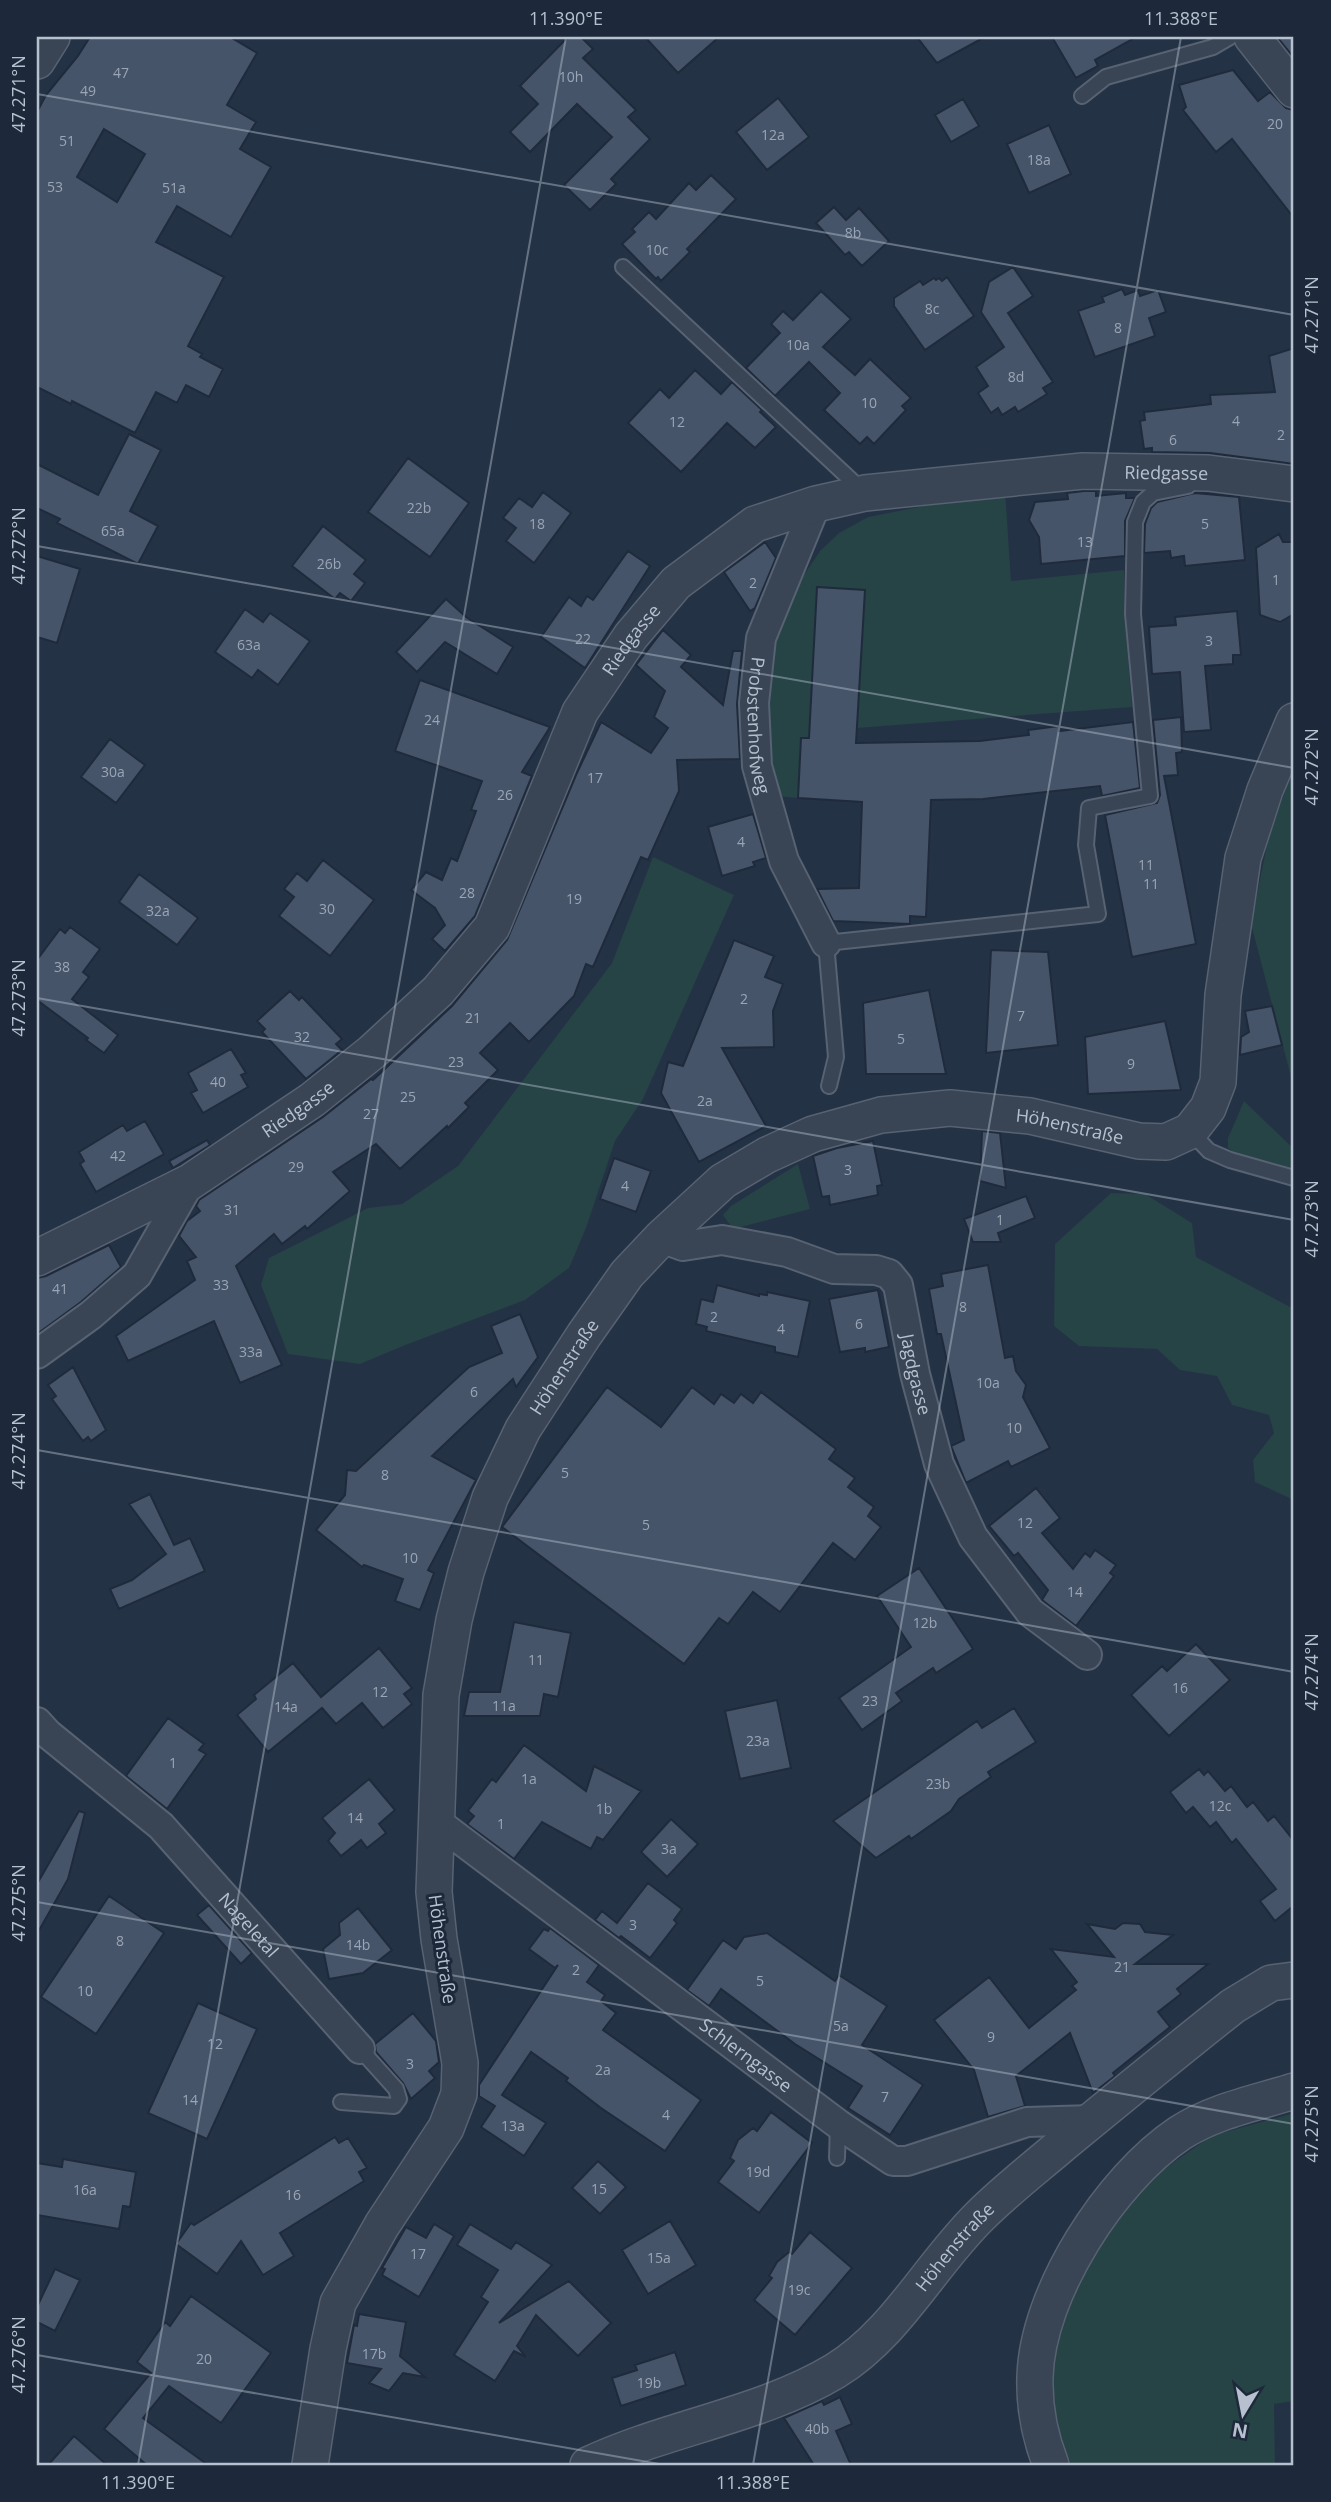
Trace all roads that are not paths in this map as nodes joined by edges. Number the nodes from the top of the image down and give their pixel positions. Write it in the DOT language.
graph roads {
  1 [pos="52,37"];
  2 [pos="1230,37"];
  3 [pos="1252,37"];
  4 [pos="37,61"];
  5 [pos="1294,90"];
  6 [pos="1082,96"];
  7 [pos="624,267"];
  8 [pos="1208,472"];
  9 [pos="1294,484"];
  10 [pos="865,492"];
  11 [pos="816,504"];
  12 [pos="1294,721"];
  13 [pos="826,943"];
  14 [pos="829,1086"];
  15 [pos="1190,1131"];
  16 [pos="1294,1178"];
  17 [pos="190,1182"];
  18 [pos="661,1238"];
  19 [pos="37,1258"];
  20 [pos="37,1354"];
  21 [pos="1087,1655"];
  22 [pos="37,1722"];
  23 [pos="437,1822"];
  24 [pos="1294,1980"];
  25 [pos="360,2049"];
  26 [pos="1294,2091"];
  27 [pos="341,2102"];
  28 [pos="1092,2120"];
  29 [pos="838,2124"];
  30 [pos="837,2158"];
  31 [pos="310,2465"];
  32 [pos="588,2465"];
  33 [pos="1051,2465"];
  1 -- 4 [label="street"];
  2 -- 6 [label="lane"];
  3 -- 5 [label="street"];
  7 -- 10 [label="lane"];
  8 -- 9 [label="street, Riedgasse"];
  8 -- 10 [label="street, Riedgasse"];
  8 -- 13 [label="lane"];
  10 -- 11 [label="street, Riedgasse"];
  11 -- 13 [label="street, Probstenhofweg"];
  11 -- 17 [label="street, Riedgasse"];
  12 -- 15 [label="street"];
  13 -- 14 [label="lane"];
  15 -- 16 [label="lane"];
  15 -- 18 [label="street, Höhenstraße"];
  17 -- 19 [label="street, Riedgasse"];
  17 -- 20 [label="street, Riedgasse"];
  18 -- 21 [label="street, Jagdgasse"];
  18 -- 23 [label="street, Höhenstraße"];
  22 -- 25 [label="street, Nageletal"];
  23 -- 29 [label="street, Schlerngasse"];
  23 -- 31 [label="street, Höhenstraße"];
  24 -- 28 [label="street, Höhenstraße"];
  25 -- 27 [label="lane, Nageletal"];
  26 -- 33 [label="street"];
  28 -- 29 [label="street, Schlerngasse"];
  28 -- 32 [label="street, Höhenstraße"];
  29 -- 30 [label="lane"];
}
